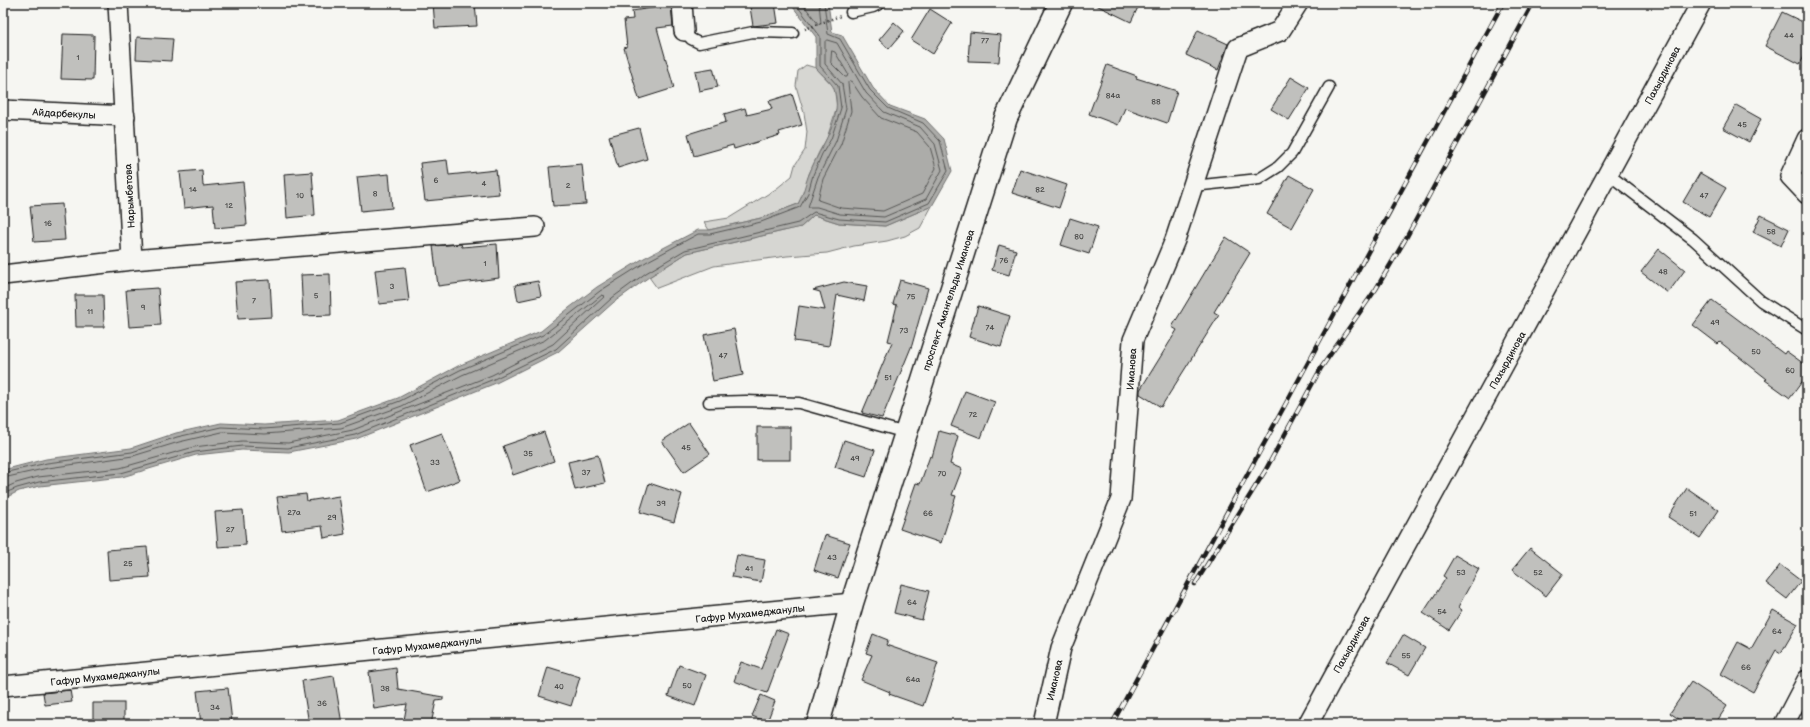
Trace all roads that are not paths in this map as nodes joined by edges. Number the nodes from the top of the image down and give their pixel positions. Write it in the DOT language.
graph roads {
  1 [pos="118,3"];
  2 [pos="682,3"];
  3 [pos="880,3"];
  4 [pos="1062,3"];
  5 [pos="1298,3"];
  6 [pos="1701,3"];
  7 [pos="851,12"];
  8 [pos="684,31"];
  9 [pos="793,33"];
  10 [pos="1329,87"];
  11 [pos="3,110"];
  12 [pos="125,116"];
  13 [pos="1807,139"];
  14 [pos="1608,174"];
  15 [pos="1193,186"];
  16 [pos="1807,194"];
  17 [pos="535,227"];
  18 [pos="132,260"];
  19 [pos="3,275"];
  20 [pos="1807,330"];
  21 [pos="709,402"];
  22 [pos="906,433"];
  23 [pos="852,603"];
  24 [pos="1807,680"];
  25 [pos="3,686"];
  26 [pos="1315,721"];
  27 [pos="818,724"];
  28 [pos="1044,724"];
  29 [pos="1784,724"];
  1 -- 12 [label="street, Нарымбетова"];
  2 -- 8 [label="street"];
  3 -- 7 [label="lane"];
  4 -- 22 [label="main road, проспект Амангельды Иманова"];
  5 -- 15 [label="street, Иманова"];
  6 -- 14 [label="street, Пахырдинова"];
  8 -- 9 [label="lane"];
  10 -- 15 [label="lane"];
  11 -- 12 [label="street, Айдарбекулы"];
  12 -- 18 [label="street, Нарымбетова"];
  13 -- 16 [label="street"];
  14 -- 20 [label="lane"];
  14 -- 26 [label="street, Пахырдинова"];
  15 -- 28 [label="street, Иманова"];
  17 -- 18 [label="street"];
  18 -- 19 [label="street"];
  21 -- 22 [label="lane"];
  22 -- 23 [label="main road, проспект Амангельды Иманова"];
  23 -- 25 [label="street, Гафур Мухамеджанулы"];
  23 -- 27 [label="main road"];
  24 -- 29 [label="street"];
}
